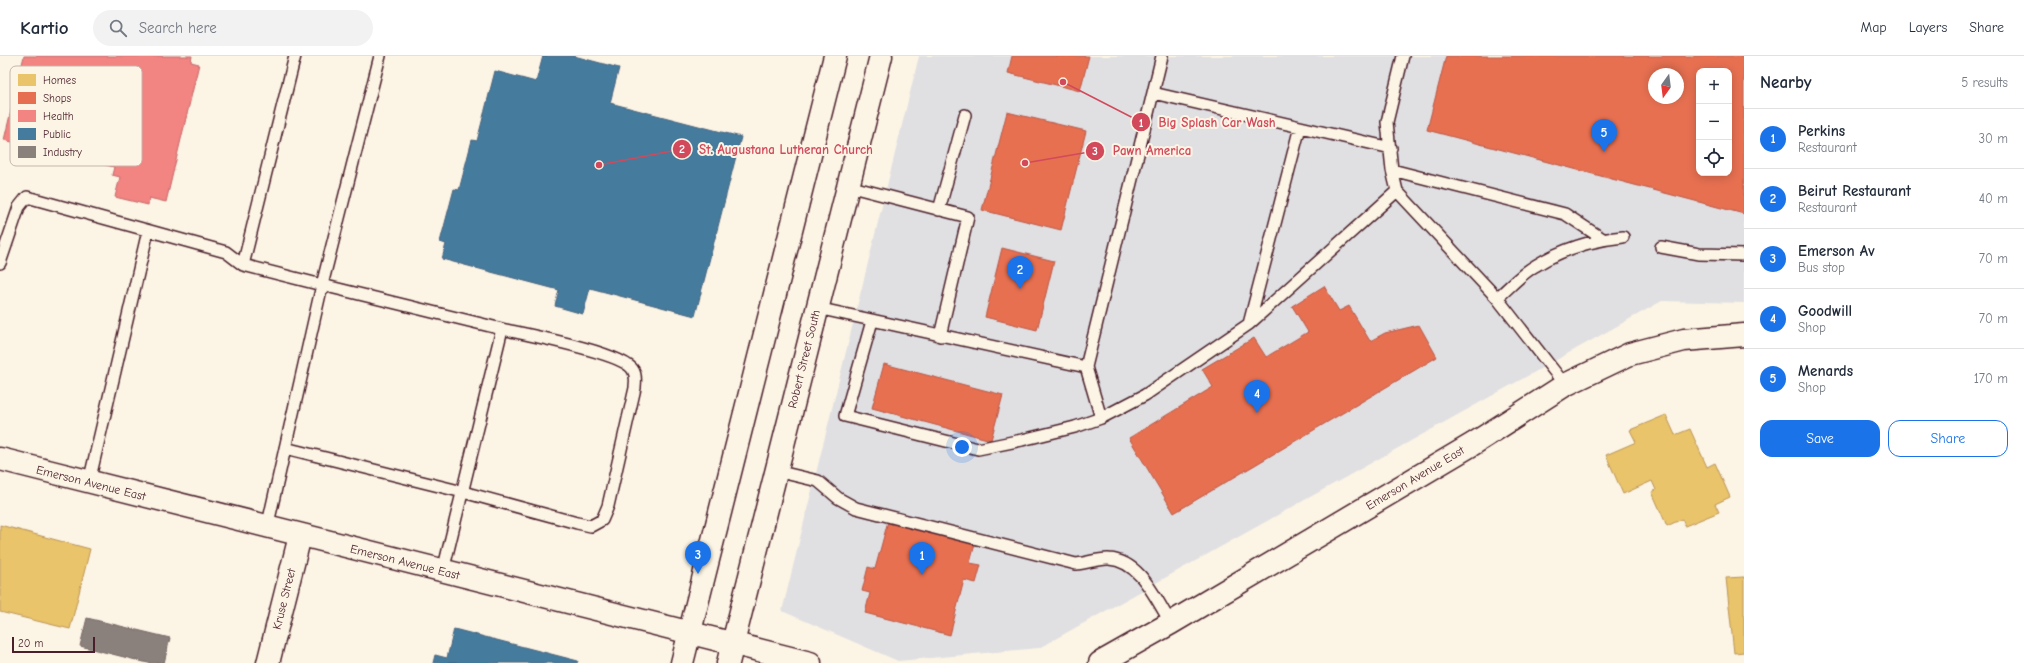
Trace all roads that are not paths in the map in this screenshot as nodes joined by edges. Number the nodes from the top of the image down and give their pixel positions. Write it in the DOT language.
graph roads {
  1 [pos="295,56"];
  2 [pos="380,56"];
  3 [pos="835,56"];
  4 [pos="881,56"];
  5 [pos="1162,56"];
  6 [pos="1402,56"];
  7 [pos="1154,93"];
  8 [pos="965,115"];
  9 [pos="1300,127"];
  10 [pos="1391,148"];
  11 [pos="1392,170"];
  12 [pos="848,186"];
  13 [pos="1397,191"];
  14 [pos="939,210"];
  15 [pos="148,231"];
  16 [pos="1623,237"];
  17 [pos="1603,239"];
  18 [pos="1661,247"];
  19 [pos="1744,255"];
  20 [pos="0,263"];
  21 [pos="243,265"];
  22 [pos="322,286"];
  23 [pos="1497,298"];
  24 [pos="817,308"];
  25 [pos="872,321"];
  26 [pos="1249,324"];
  27 [pos="502,329"];
  28 [pos="1744,335"];
  29 [pos="940,336"];
  30 [pos="1086,367"];
  31 [pos="1565,385"];
  32 [pos="1100,418"];
  33 [pos="285,448"];
  34 [pos="0,460"];
  35 [pos="776,471"];
  36 [pos="89,482"];
  37 [pos="463,492"];
  38 [pos="267,528"];
  39 [pos="300,536"];
  40 [pos="443,572"];
  41 [pos="1171,623"];
  42 [pos="690,632"];
  43 [pos="730,653"];
  44 [pos="268,663"];
  45 [pos="682,663"];
  46 [pos="810,663"];
  47 [pos="1100,663"];
  1 -- 21 [label="lane"];
  2 -- 22 [label="lane"];
  3 -- 42 [label="street"];
  4 -- 12 [label="street, Robert Street South"];
  5 -- 7 [label="lane"];
  6 -- 10 [label="lane"];
  7 -- 9 [label="lane"];
  7 -- 30 [label="lane"];
  8 -- 14 [label="lane"];
  9 -- 10 [label="lane"];
  9 -- 26 [label="lane"];
  10 -- 11 [label="lane"];
  11 -- 13 [label="lane"];
  11 -- 17 [label="lane"];
  12 -- 14 [label="lane"];
  12 -- 24 [label="street, Robert Street South"];
  13 -- 23 [label="lane"];
  13 -- 26 [label="lane"];
  14 -- 29 [label="lane"];
  15 -- 20 [label="lane"];
  15 -- 21 [label="lane"];
  15 -- 36 [label="lane"];
  16 -- 17 [label="lane"];
  17 -- 23 [label="lane"];
  18 -- 19 [label="lane"];
  21 -- 22 [label="lane"];
  22 -- 27 [label="lane"];
  22 -- 33 [label="lane"];
  23 -- 31 [label="lane"];
  24 -- 25 [label="lane"];
  24 -- 35 [label="street, Robert Street South"];
  25 -- 29 [label="lane"];
  25 -- 32 [label="lane"];
  26 -- 32 [label="lane"];
  27 -- 37 [label="lane"];
  27 -- 37 [label="lane"];
  28 -- 31 [label="street, Emerson Avenue East"];
  29 -- 30 [label="lane"];
  30 -- 32 [label="lane"];
  31 -- 41 [label="street, Emerson Avenue East"];
  33 -- 37 [label="lane"];
  33 -- 38 [label="lane"];
  34 -- 36 [label="street, Emerson Avenue East"];
  35 -- 41 [label="lane"];
  35 -- 43 [label="street, Robert Street South"];
  36 -- 38 [label="street, Emerson Avenue East"];
  37 -- 40 [label="lane"];
  38 -- 39 [label="street, Emerson Avenue East"];
  39 -- 40 [label="street, Emerson Avenue East"];
  39 -- 44 [label="street, Kruse Street"];
  40 -- 42 [label="street, Emerson Avenue East"];
  41 -- 47 [label="street, Emerson Avenue East"];
  42 -- 43 [label="street, Emerson Avenue East"];
  42 -- 45 [label="street"];
  43 -- 46 [label="street, Emerson Avenue East"];
}
